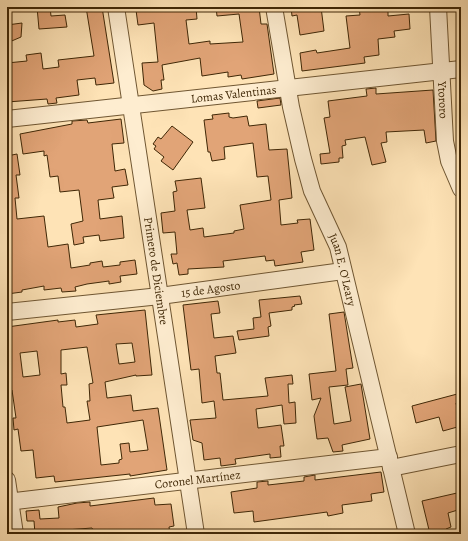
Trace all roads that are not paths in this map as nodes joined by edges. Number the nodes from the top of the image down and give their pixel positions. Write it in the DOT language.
graph roads {
  1 [pos="116,7"];
  2 [pos="274,7"];
  3 [pos="438,7"];
  4 [pos="461,69"];
  5 [pos="441,71"];
  6 [pos="288,89"];
  7 [pos="131,106"];
  8 [pos="7,119"];
  9 [pos="461,190"];
  10 [pos="344,271"];
  11 [pos="160,296"];
  12 [pos="7,312"];
  13 [pos="461,454"];
  14 [pos="390,463"];
  15 [pos="7,480"];
  16 [pos="188,482"];
  17 [pos="9,502"];
  18 [pos="15,534"];
  19 [pos="196,534"];
  20 [pos="407,534"];
  1 -- 7 [label="street, Primero de Diciembre"];
  2 -- 6 [label="street, Juan E. O'Leary"];
  3 -- 5 [label="street, Ytororo"];
  4 -- 5 [label="street, Lomas Valentinas"];
  5 -- 6 [label="street, Lomas Valentinas"];
  5 -- 9 [label="street, Ytororo"];
  6 -- 7 [label="street, Lomas Valentinas"];
  6 -- 10 [label="street, Juan E. O'Leary"];
  7 -- 8 [label="street, Lomas Valentinas"];
  7 -- 11 [label="street, Primero de Diciembre"];
  10 -- 11 [label="street, 15 de Agosto"];
  10 -- 14 [label="street, Juan E. O'Leary"];
  11 -- 12 [label="street, 15 de Agosto"];
  11 -- 16 [label="street, Primero de Diciembre"];
  13 -- 14 [label="street, Coronel Martínez"];
  14 -- 16 [label="street, Coronel Martínez"];
  14 -- 20 [label="street, Juan E. O'Leary"];
  15 -- 17 [label="street"];
  16 -- 17 [label="street, Coronel Martínez"];
  16 -- 19 [label="street, Primero de Diciembre"];
  17 -- 18 [label="street"];
}
